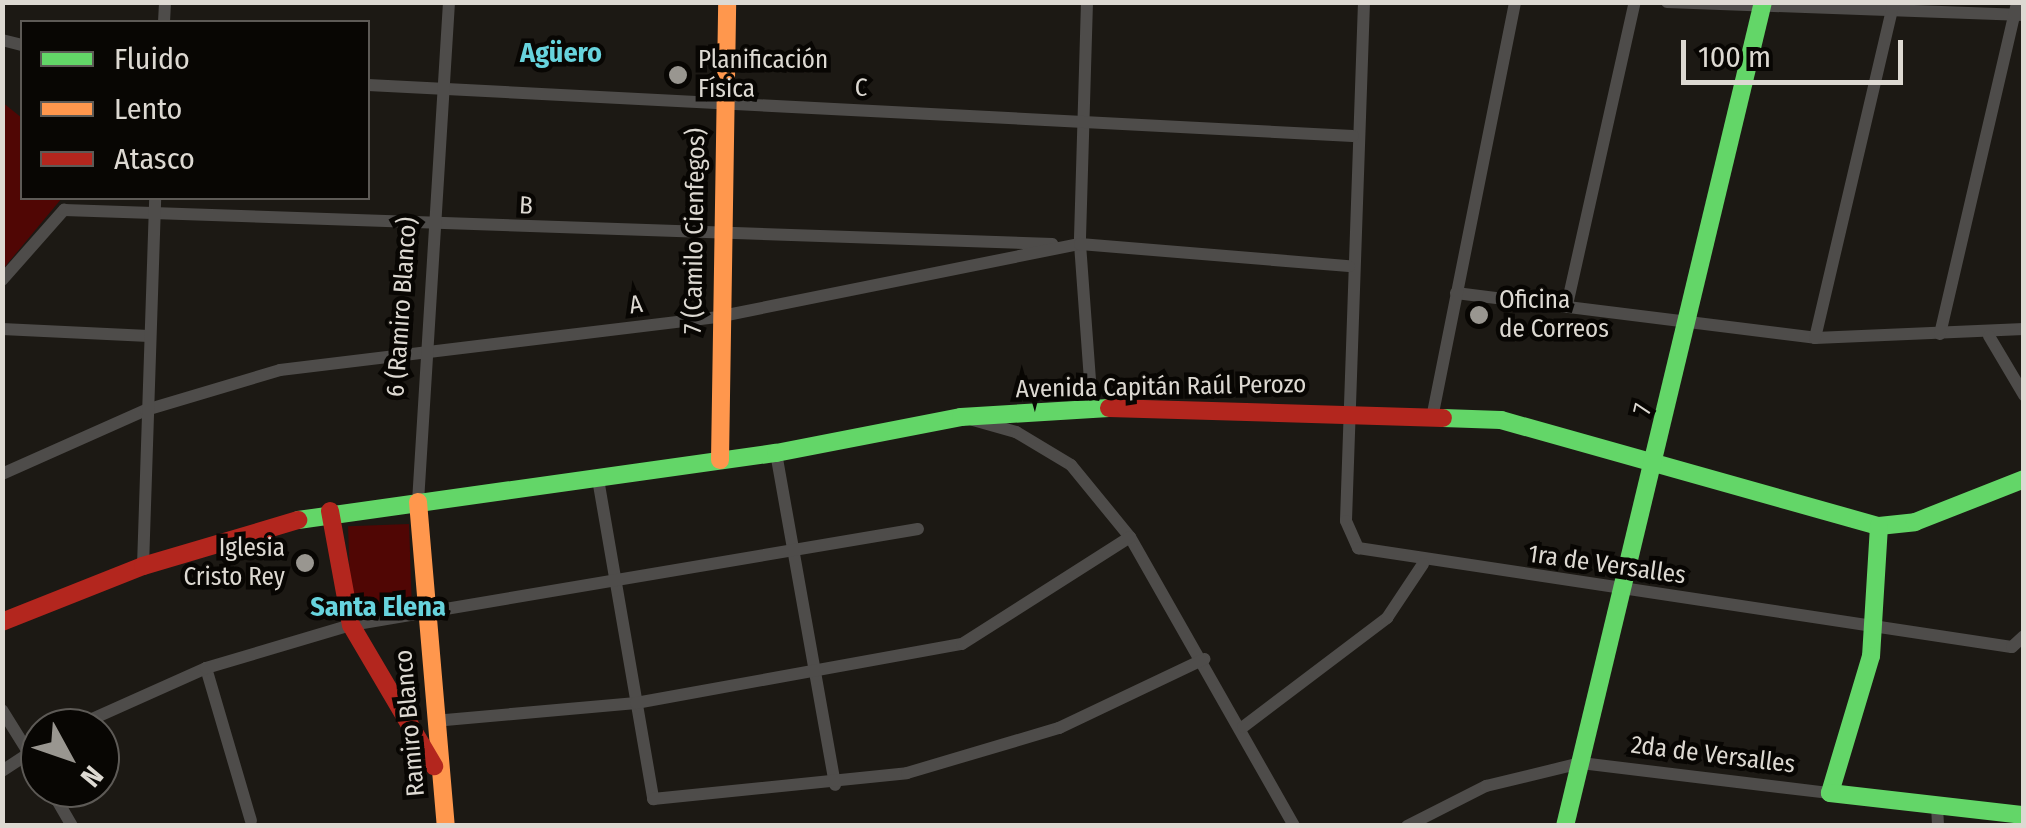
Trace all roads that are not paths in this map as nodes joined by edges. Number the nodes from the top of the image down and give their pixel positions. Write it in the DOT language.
graph roads {
  1 [pos="448,2"];
  2 [pos="727,2"];
  3 [pos="1087,2"];
  4 [pos="1364,2"];
  5 [pos="1516,2"];
  6 [pos="1635,2"];
  7 [pos="1666,2"];
  8 [pos="1762,5"];
  9 [pos="1893,7"];
  10 [pos="2018,11"];
  11 [pos="370,85"];
  12 [pos="443,89"];
  13 [pos="724,105"];
  14 [pos="1082,118"];
  15 [pos="1354,136"];
  16 [pos="154,204"];
  17 [pos="432,224"];
  18 [pos="719,238"];
  19 [pos="1080,244"];
  20 [pos="1349,266"];
  21 [pos="2,280"];
  22 [pos="1456,293"];
  23 [pos="1568,306"];
  24 [pos="717,317"];
  25 [pos="1688,326"];
  26 [pos="2,329"];
  27 [pos="2024,329"];
  28 [pos="1940,334"];
  29 [pos="149,336"];
  30 [pos="1990,336"];
  31 [pos="1815,338"];
  32 [pos="421,356"];
  33 [pos="2024,395"];
  34 [pos="1092,408"];
  35 [pos="146,410"];
  36 [pos="1349,410"];
  37 [pos="1433,412"];
  38 [pos="960,417"];
  39 [pos="776,453"];
  40 [pos="720,460"];
  41 [pos="1656,462"];
  42 [pos="2,474"];
  43 [pos="598,479"];
  44 [pos="2024,479"];
  45 [pos="418,502"];
  46 [pos="330,511"];
  47 [pos="1880,526"];
  48 [pos="918,529"];
  49 [pos="1130,537"];
  50 [pos="792,554"];
  51 [pos="1423,564"];
  52 [pos="143,566"];
  53 [pos="616,585"];
  54 [pos="1624,589"];
  55 [pos="425,615"];
  56 [pos="2,622"];
  57 [pos="351,624"];
  58 [pos="1872,626"];
  59 [pos="2024,636"];
  60 [pos="1204,659"];
  61 [pos="206,668"];
  62 [pos="812,677"];
  63 [pos="636,704"];
  64 [pos="117,708"];
  65 [pos="2,710"];
  66 [pos="434,721"];
  67 [pos="1243,727"];
  68 [pos="20,731"];
  69 [pos="1581,763"];
  70 [pos="438,774"];
  71 [pos="835,785"];
  72 [pos="1830,794"];
  73 [pos="2024,815"];
  74 [pos="1938,816"];
  75 [pos="251,822"];
  76 [pos="446,826"];
  77 [pos="1294,826"];
  78 [pos="1407,826"];
  79 [pos="1565,826"];
  1 -- 12 [label="street, 6 (Ramiro Blanco)"];
  2 -- 13 [label="main road, 7 (Camilo Cienfegos)"];
  3 -- 14 [label="street"];
  4 -- 15 [label="street"];
  5 -- 22 [label="street"];
  6 -- 23 [label="street"];
  7 -- 8 [label="street"];
  8 -- 9 [label="street"];
  8 -- 25 [label="main road, 7"];
  9 -- 10 [label="street"];
  9 -- 31 [label="street"];
  10 -- 28 [label="street"];
  11 -- 12 [label="street, C"];
  12 -- 13 [label="street, C"];
  12 -- 17 [label="street, 6 (Ramiro Blanco)"];
  13 -- 14 [label="street, C"];
  13 -- 18 [label="main road, 7 (Camilo Cienfegos)"];
  14 -- 15 [label="street, C"];
  14 -- 19 [label="street"];
  15 -- 20 [label="street"];
  16 -- 17 [label="street, B"];
  16 -- 21 [label="street, B"];
  16 -- 29 [label="street"];
  17 -- 18 [label="street, B"];
  17 -- 32 [label="street, 6 (Ramiro Blanco)"];
  18 -- 19 [label="street, B"];
  18 -- 24 [label="main road, 7 (Camilo Cienfegos)"];
  19 -- 20 [label="street, A"];
  19 -- 24 [label="street, A"];
  19 -- 34 [label="street"];
  20 -- 36 [label="street"];
  22 -- 23 [label="street"];
  22 -- 37 [label="street"];
  23 -- 25 [label="street"];
  24 -- 32 [label="street, A"];
  24 -- 40 [label="main road, 7 (Camilo Cienfegos)"];
  25 -- 31 [label="street"];
  25 -- 41 [label="main road, 7"];
  26 -- 29 [label="street"];
  27 -- 30 [label="street"];
  28 -- 30 [label="street"];
  28 -- 31 [label="street"];
  29 -- 35 [label="street"];
  30 -- 33 [label="street"];
  32 -- 35 [label="street, A"];
  32 -- 45 [label="street, 6 (Ramiro Blanco)"];
  34 -- 36 [label="main road, Avenida Capitán Raúl Perozo"];
  34 -- 38 [label="main road, Avenida Capitán Raúl Perozo"];
  35 -- 42 [label="street, A"];
  35 -- 52 [label="street"];
  36 -- 37 [label="main road, Avenida Capitán Raúl Perozo"];
  36 -- 51 [label="street, 1ra de Versalles"];
  37 -- 41 [label="main road, Avenida Capitán Raúl Perozo"];
  38 -- 39 [label="main road, Avenida Capitán Raúl Perozo"];
  38 -- 49 [label="street"];
  39 -- 40 [label="main road, Avenida Capitán Raúl Perozo"];
  39 -- 50 [label="street"];
  40 -- 43 [label="main road, Avenida Capitán Raúl Perozo"];
  41 -- 47 [label="main road, Avenida Capitán Raúl Perozo"];
  41 -- 54 [label="main road, 7"];
  43 -- 45 [label="main road, Avenida Capitán Raúl Perozo"];
  43 -- 53 [label="street"];
  44 -- 47 [label="main road, Avenida Capitán Raúl Perozo"];
  45 -- 46 [label="main road, Avenida Capitán Raúl Perozo"];
  45 -- 55 [label="main road, 6 (Ramiro Blanco)"];
  46 -- 52 [label="main road, Avenida Capitán Raúl Perozo"];
  46 -- 57 [label="main road"];
  47 -- 58 [label="main road"];
  48 -- 50 [label="street"];
  49 -- 60 [label="street"];
  49 -- 62 [label="street"];
  50 -- 53 [label="street"];
  50 -- 62 [label="street"];
  51 -- 54 [label="street, 1ra de Versalles"];
  51 -- 67 [label="street"];
  52 -- 56 [label="main road, Avenida Capitán Raúl Perozo"];
  53 -- 55 [label="street"];
  53 -- 63 [label="street"];
  54 -- 58 [label="street, 1ra de Versalles"];
  54 -- 69 [label="main road, 7"];
  55 -- 57 [label="street"];
  55 -- 66 [label="main road, Ramiro Blanco"];
  57 -- 61 [label="street"];
  57 -- 70 [label="main road"];
  58 -- 59 [label="street, 1ra de Versalles"];
  58 -- 72 [label="main road"];
  60 -- 67 [label="street"];
  60 -- 71 [label="street"];
  61 -- 64 [label="street"];
  61 -- 75 [label="street"];
  62 -- 63 [label="street"];
  62 -- 71 [label="street"];
  63 -- 66 [label="street"];
  63 -- 71 [label="street"];
  65 -- 68 [label="street"];
  66 -- 70 [label="main road, Ramiro Blanco"];
  67 -- 77 [label="street"];
  69 -- 72 [label="street, 2da de Versalles"];
  69 -- 78 [label="street, 2da de Versalles"];
  69 -- 79 [label="main road, 7"];
  70 -- 76 [label="main road, Ramiro Blanco"];
  72 -- 74 [label="main road, 2da de Versalles"];
  73 -- 74 [label="main road, 2da de Versalles"];
}
